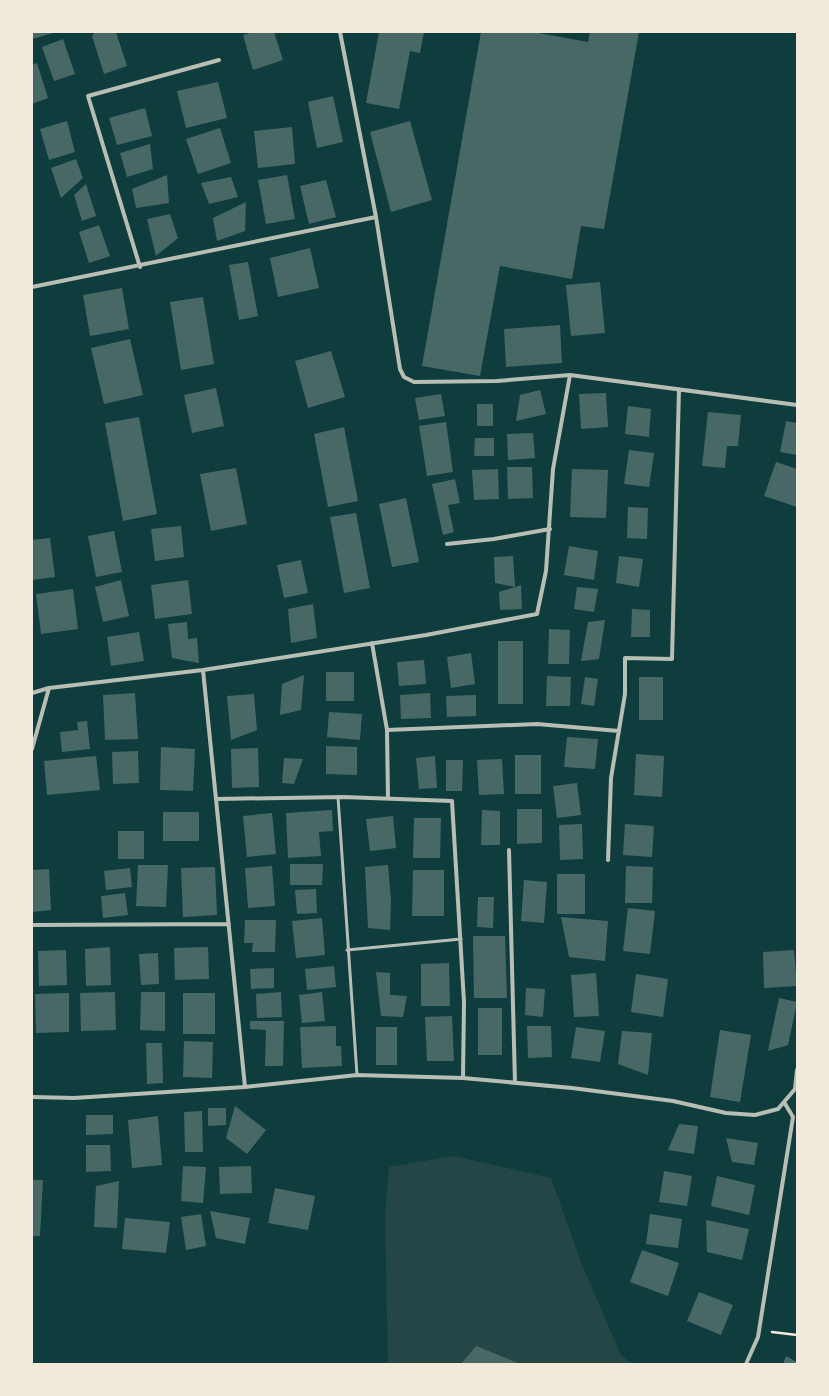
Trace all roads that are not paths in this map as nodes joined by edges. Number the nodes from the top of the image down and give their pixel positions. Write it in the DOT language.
graph roads {
  1 [pos="340,32"];
  2 [pos="219,60"];
  3 [pos="376,217"];
  4 [pos="140,266"];
  5 [pos="32,287"];
  6 [pos="570,375"];
  7 [pos="679,389"];
  8 [pos="797,405"];
  9 [pos="550,529"];
  10 [pos="447,544"];
  11 [pos="372,643"];
  12 [pos="203,670"];
  13 [pos="49,688"];
  14 [pos="32,693"];
  15 [pos="387,730"];
  16 [pos="618,731"];
  17 [pos="32,749"];
  18 [pos="338,797"];
  19 [pos="388,798"];
  20 [pos="216,799"];
  21 [pos="509,850"];
  22 [pos="608,860"];
  23 [pos="229,924"];
  24 [pos="32,925"];
  25 [pos="462,938"];
  26 [pos="347,950"];
  27 [pos="797,1070"];
  28 [pos="357,1075"];
  29 [pos="463,1078"];
  30 [pos="515,1083"];
  31 [pos="245,1087"];
  32 [pos="32,1096"];
  33 [pos="784,1102"];
  34 [pos="746,1364"];
  1 -- 3 [label="street"];
  2 -- 4 [label="street"];
  3 -- 4 [label="street"];
  3 -- 6 [label="street"];
  4 -- 5 [label="street"];
  6 -- 7 [label="street"];
  6 -- 9 [label="street"];
  7 -- 8 [label="street"];
  7 -- 16 [label="street"];
  9 -- 10 [label="street"];
  9 -- 11 [label="street"];
  11 -- 12 [label="street"];
  11 -- 15 [label="street"];
  12 -- 13 [label="street"];
  12 -- 20 [label="street"];
  13 -- 14 [label="street"];
  13 -- 17 [label="street"];
  15 -- 16 [label="street"];
  15 -- 19 [label="street"];
  16 -- 22 [label="street"];
  18 -- 19 [label="street"];
  18 -- 20 [label="street"];
  18 -- 26 [label="lane"];
  19 -- 25 [label="street"];
  20 -- 23 [label="street"];
  21 -- 30 [label="street"];
  23 -- 24 [label="street"];
  23 -- 31 [label="street"];
  25 -- 26 [label="lane"];
  25 -- 29 [label="street"];
  26 -- 28 [label="lane"];
  27 -- 33 [label="street"];
  28 -- 29 [label="street"];
  28 -- 31 [label="street"];
  29 -- 30 [label="street"];
  30 -- 33 [label="street"];
  31 -- 32 [label="street"];
  33 -- 34 [label="street"];
}
